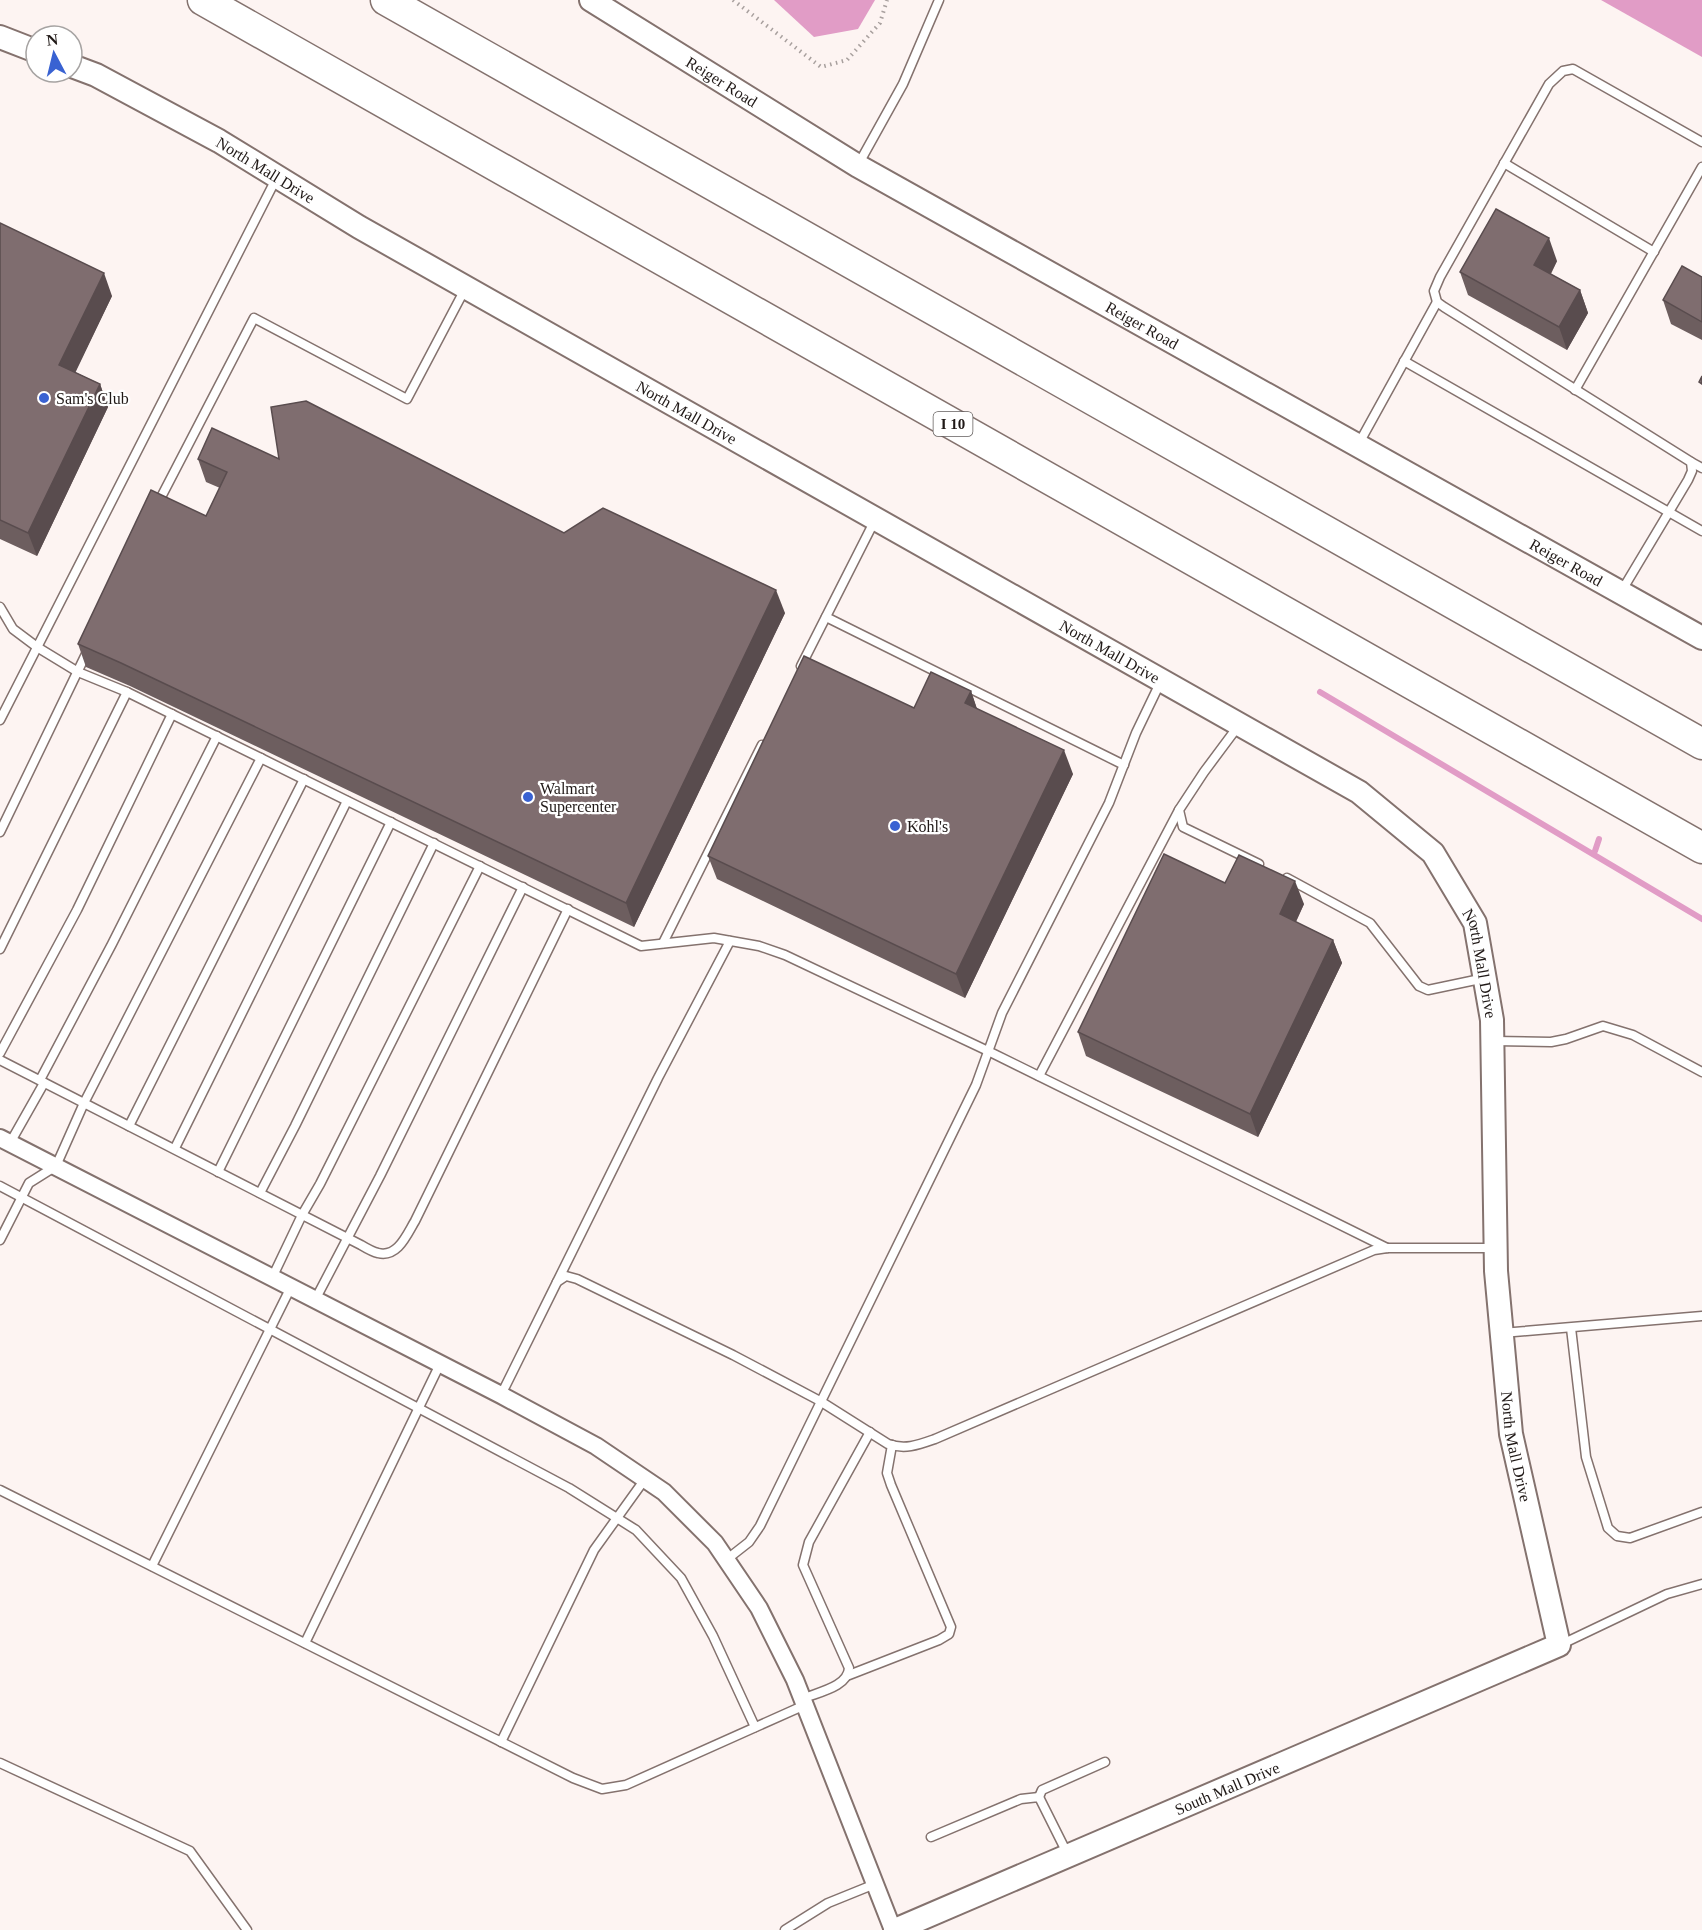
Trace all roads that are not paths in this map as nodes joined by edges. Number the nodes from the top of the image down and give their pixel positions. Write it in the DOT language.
graph roads {
  1 [pos="203,0"];
  2 [pos="386,0"];
  3 [pos="591,0"];
  4 [pos="939,0"];
  5 [pos="0,37"];
  6 [pos="24,46"];
  7 [pos="84,70"];
  8 [pos="1702,142"];
  9 [pos="1504,164"];
  10 [pos="858,166"];
  11 [pos="1702,167"];
  12 [pos="278,177"];
  13 [pos="1654,252"];
  14 [pos="465,288"];
  15 [pos="1437,302"];
  16 [pos="1404,361"];
  17 [pos="1575,390"];
  18 [pos="1358,445"];
  19 [pos="1691,462"];
  20 [pos="1702,468"];
  21 [pos="154,510"];
  22 [pos="1669,512"];
  23 [pos="875,520"];
  24 [pos="1702,531"];
  25 [pos="1621,593"];
  26 [pos="0,607"];
  27 [pos="5,616"];
  28 [pos="826,617"];
  29 [pos="0,626"];
  30 [pos="1702,638"];
  31 [pos="93,640"];
  32 [pos="37,647"];
  33 [pos="800,670"];
  34 [pos="78,672"];
  35 [pos="1161,681"];
  36 [pos="127,692"];
  37 [pos="172,714"];
  38 [pos="0,720"];
  39 [pos="1239,725"];
  40 [pos="768,733"];
  41 [pos="217,736"];
  42 [pos="1702,744"];
  43 [pos="261,758"];
  44 [pos="1124,765"];
  45 [pos="304,779"];
  46 [pos="347,801"];
  47 [pos="1179,810"];
  48 [pos="391,822"];
  49 [pos="0,832"];
  50 [pos="434,843"];
  51 [pos="1702,848"];
  52 [pos="480,866"];
  53 [pos="1267,868"];
  54 [pos="1278,874"];
  55 [pos="523,887"];
  56 [pos="568,909"];
  57 [pos="730,941"];
  58 [pos="663,943"];
  59 [pos="0,949"];
  60 [pos="1485,978"];
  61 [pos="1492,1041"];
  62 [pos="988,1051"];
  63 [pos="0,1053"];
  64 [pos="0,1060"];
  65 [pos="1702,1072"];
  66 [pos="1039,1076"];
  67 [pos="42,1082"];
  68 [pos="84,1103"];
  69 [pos="129,1126"];
  70 [pos="5,1140"];
  71 [pos="175,1148"];
  72 [pos="56,1166"];
  73 [pos="218,1172"];
  74 [pos="0,1186"];
  75 [pos="260,1193"];
  76 [pos="22,1197"];
  77 [pos="302,1215"];
  78 [pos="346,1238"];
  79 [pos="0,1240"];
  80 [pos="1388,1248"];
  81 [pos="1496,1248"];
  82 [pos="272,1278"];
  83 [pos="557,1282"];
  84 [pos="291,1287"];
  85 [pos="315,1300"];
  86 [pos="1702,1316"];
  87 [pos="1570,1328"];
  88 [pos="270,1329"];
  89 [pos="1502,1333"];
  90 [pos="440,1364"];
  91 [pos="501,1395"];
  92 [pos="820,1401"];
  93 [pos="418,1409"];
  94 [pos="870,1432"];
  95 [pos="892,1445"];
  96 [pos="645,1479"];
  97 [pos="0,1490"];
  98 [pos="1702,1512"];
  99 [pos="617,1518"];
  100 [pos="726,1560"];
  101 [pos="152,1566"];
  102 [pos="1702,1584"];
  103 [pos="305,1643"];
  104 [pos="1559,1646"];
  105 [pos="849,1675"];
  106 [pos="804,1702"];
  107 [pos="755,1727"];
  108 [pos="501,1742"];
  109 [pos="1105,1762"];
  110 [pos="0,1763"];
  111 [pos="1039,1797"];
  112 [pos="931,1837"];
  113 [pos="1068,1856"];
  114 [pos="875,1884"];
  115 [pos="247,1930"];
  116 [pos="786,1930"];
  117 [pos="894,1930"];
  1 -- 51 [label="highway, I 10"];
  2 -- 42 [label="highway"];
  3 -- 10 [label="street, Reiger Road"];
  4 -- 10 [label="lane"];
  5 -- 6 [label="street"];
  7 -- 12 [label="street, North Mall Drive"];
  8 -- 9 [label="lane"];
  9 -- 13 [label="lane"];
  9 -- 15 [label="lane"];
  10 -- 18 [label="street, Reiger Road"];
  11 -- 13 [label="lane"];
  12 -- 14 [label="street, North Mall Drive"];
  12 -- 32 [label="lane"];
  13 -- 17 [label="lane"];
  14 -- 21 [label="lane"];
  14 -- 23 [label="street, North Mall Drive"];
  15 -- 16 [label="lane"];
  15 -- 17 [label="lane"];
  16 -- 18 [label="lane"];
  16 -- 22 [label="lane"];
  17 -- 19 [label="lane"];
  18 -- 25 [label="street, Reiger Road"];
  19 -- 20 [label="lane"];
  19 -- 22 [label="lane"];
  22 -- 24 [label="lane"];
  22 -- 25 [label="lane"];
  23 -- 28 [label="lane"];
  23 -- 35 [label="street, North Mall Drive"];
  25 -- 30 [label="street, Reiger Road"];
  26 -- 27 [label="lane"];
  27 -- 29 [label="lane"];
  27 -- 32 [label="lane"];
  28 -- 33 [label="lane"];
  28 -- 44 [label="lane"];
  31 -- 34 [label="lane"];
  32 -- 34 [label="lane"];
  32 -- 38 [label="lane"];
  34 -- 36 [label="lane"];
  34 -- 49 [label="lane"];
  35 -- 39 [label="street, North Mall Drive"];
  35 -- 44 [label="lane"];
  36 -- 37 [label="lane"];
  36 -- 59 [label="lane"];
  37 -- 41 [label="lane"];
  37 -- 63 [label="lane"];
  39 -- 47 [label="lane"];
  39 -- 60 [label="street, North Mall Drive"];
  40 -- 58 [label="lane"];
  41 -- 43 [label="lane"];
  41 -- 67 [label="lane"];
  43 -- 45 [label="lane"];
  43 -- 68 [label="lane"];
  44 -- 62 [label="lane"];
  45 -- 46 [label="lane"];
  45 -- 69 [label="lane"];
  46 -- 48 [label="lane"];
  46 -- 71 [label="lane"];
  47 -- 53 [label="lane"];
  47 -- 66 [label="lane"];
  48 -- 50 [label="lane"];
  48 -- 73 [label="lane"];
  50 -- 52 [label="lane"];
  50 -- 75 [label="lane"];
  52 -- 55 [label="lane"];
  52 -- 77 [label="lane"];
  54 -- 60 [label="lane"];
  55 -- 56 [label="lane"];
  55 -- 78 [label="lane"];
  56 -- 58 [label="lane"];
  56 -- 78 [label="lane"];
  57 -- 58 [label="lane"];
  57 -- 62 [label="lane"];
  57 -- 83 [label="lane"];
  60 -- 61 [label="street, North Mall Drive"];
  61 -- 65 [label="lane"];
  61 -- 81 [label="street, North Mall Drive"];
  62 -- 66 [label="lane"];
  62 -- 92 [label="lane"];
  64 -- 67 [label="lane"];
  66 -- 80 [label="lane"];
  67 -- 68 [label="lane"];
  67 -- 70 [label="lane"];
  68 -- 69 [label="lane"];
  68 -- 72 [label="lane"];
  69 -- 71 [label="lane"];
  70 -- 72 [label="street"];
  71 -- 73 [label="lane"];
  72 -- 76 [label="lane"];
  72 -- 82 [label="street"];
  73 -- 75 [label="lane"];
  74 -- 76 [label="lane"];
  75 -- 77 [label="lane"];
  76 -- 79 [label="lane"];
  76 -- 88 [label="lane"];
  77 -- 78 [label="lane"];
  77 -- 82 [label="lane"];
  78 -- 85 [label="lane"];
  80 -- 81 [label="lane"];
  80 -- 95 [label="lane"];
  81 -- 89 [label="street, North Mall Drive"];
  82 -- 84 [label="street"];
  83 -- 91 [label="lane"];
  83 -- 92 [label="lane"];
  84 -- 85 [label="street"];
  84 -- 88 [label="lane"];
  85 -- 90 [label="street"];
  86 -- 87 [label="lane"];
  87 -- 89 [label="lane"];
  87 -- 98 [label="lane"];
  88 -- 93 [label="lane"];
  88 -- 101 [label="lane"];
  89 -- 104 [label="street, North Mall Drive"];
  90 -- 91 [label="street"];
  90 -- 93 [label="lane"];
  91 -- 96 [label="street"];
  92 -- 94 [label="lane"];
  92 -- 100 [label="lane"];
  93 -- 99 [label="lane"];
  93 -- 103 [label="lane"];
  94 -- 95 [label="lane"];
  94 -- 105 [label="lane"];
  95 -- 105 [label="lane"];
  96 -- 99 [label="lane"];
  96 -- 100 [label="street"];
  97 -- 101 [label="lane"];
  99 -- 107 [label="lane"];
  99 -- 108 [label="lane"];
  100 -- 106 [label="street"];
  101 -- 103 [label="lane"];
  102 -- 104 [label="lane"];
  103 -- 108 [label="lane"];
  104 -- 113 [label="street, South Mall Drive"];
  105 -- 106 [label="lane"];
  106 -- 107 [label="lane"];
  106 -- 114 [label="street"];
  107 -- 108 [label="lane"];
  109 -- 111 [label="lane"];
  110 -- 115 [label="lane"];
  111 -- 112 [label="lane"];
  111 -- 113 [label="lane"];
  113 -- 117 [label="street, South Mall Drive"];
  114 -- 116 [label="lane"];
  114 -- 117 [label="street"];
}
